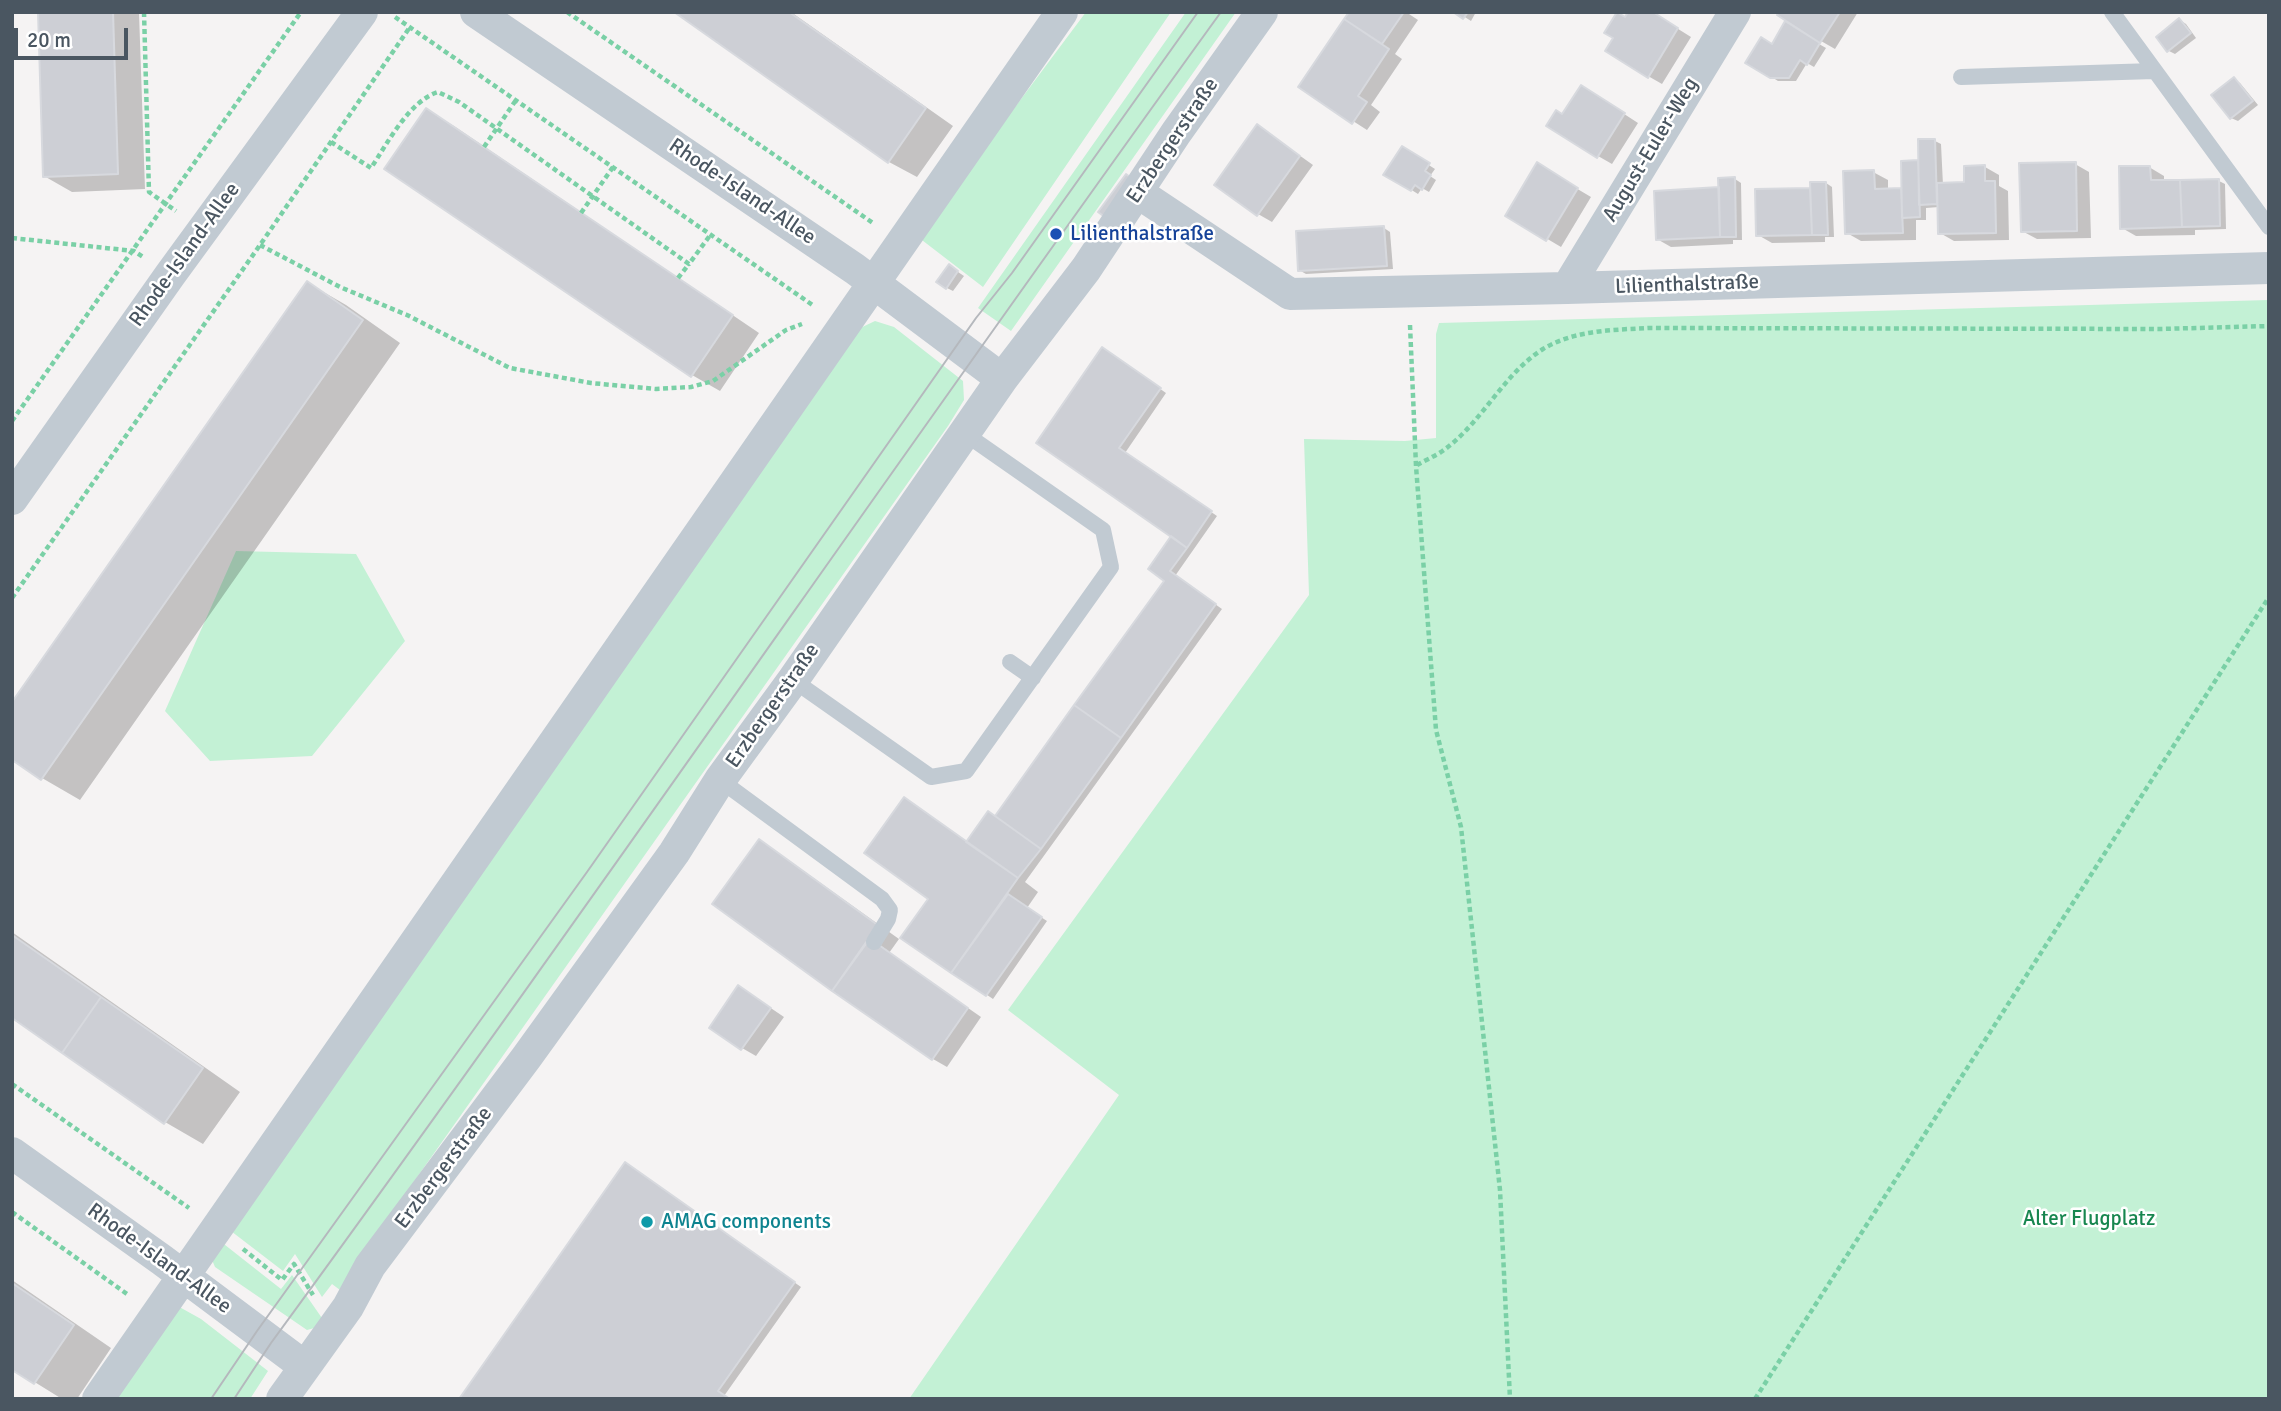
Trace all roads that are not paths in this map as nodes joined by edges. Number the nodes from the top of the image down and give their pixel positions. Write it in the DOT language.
graph roads {
  1 [pos="362,12"];
  2 [pos="476,12"];
  3 [pos="1062,12"];
  4 [pos="1262,12"];
  5 [pos="1735,12"];
  6 [pos="2112,12"];
  7 [pos="2154,71"];
  8 [pos="1961,77"];
  9 [pos="1137,192"];
  10 [pos="2269,227"];
  11 [pos="2269,268"];
  12 [pos="875,283"];
  13 [pos="1567,288"];
  14 [pos="1002,379"];
  15 [pos="964,433"];
  16 [pos="12,499"];
  17 [pos="1010,662"];
  18 [pos="1033,678"];
  19 [pos="793,680"];
  20 [pos="720,780"];
  21 [pos="874,942"];
  22 [pos="12,1153"];
  23 [pos="184,1276"];
  24 [pos="304,1366"];
  25 [pos="98,1399"];
  26 [pos="282,1399"];
  1 -- 16 [label="street, Rhode-Island-Allee"];
  2 -- 12 [label="street, Rhode-Island-Allee"];
  3 -- 12 [label="street"];
  4 -- 9 [label="street, Erzbergerstraße"];
  5 -- 13 [label="street, August-Euler-Weg"];
  6 -- 7 [label="lane"];
  7 -- 8 [label="lane"];
  7 -- 10 [label="lane"];
  9 -- 13 [label="street, Lilienthalstraße"];
  9 -- 14 [label="street, Erzbergerstraße"];
  11 -- 13 [label="street, Lilienthalstraße"];
  12 -- 14 [label="street, Rhode-Island-Allee"];
  12 -- 23 [label="street"];
  14 -- 15 [label="street, Erzbergerstraße"];
  15 -- 18 [label="lane"];
  15 -- 19 [label="street, Erzbergerstraße"];
  17 -- 18 [label="lane"];
  18 -- 19 [label="lane"];
  19 -- 20 [label="street, Erzbergerstraße"];
  20 -- 21 [label="lane"];
  20 -- 24 [label="street, Erzbergerstraße"];
  22 -- 23 [label="street, Rhode-Island-Allee"];
  23 -- 24 [label="street, Rhode-Island-Allee"];
  23 -- 25 [label="street"];
  24 -- 26 [label="street, Erzbergerstraße"];
}
